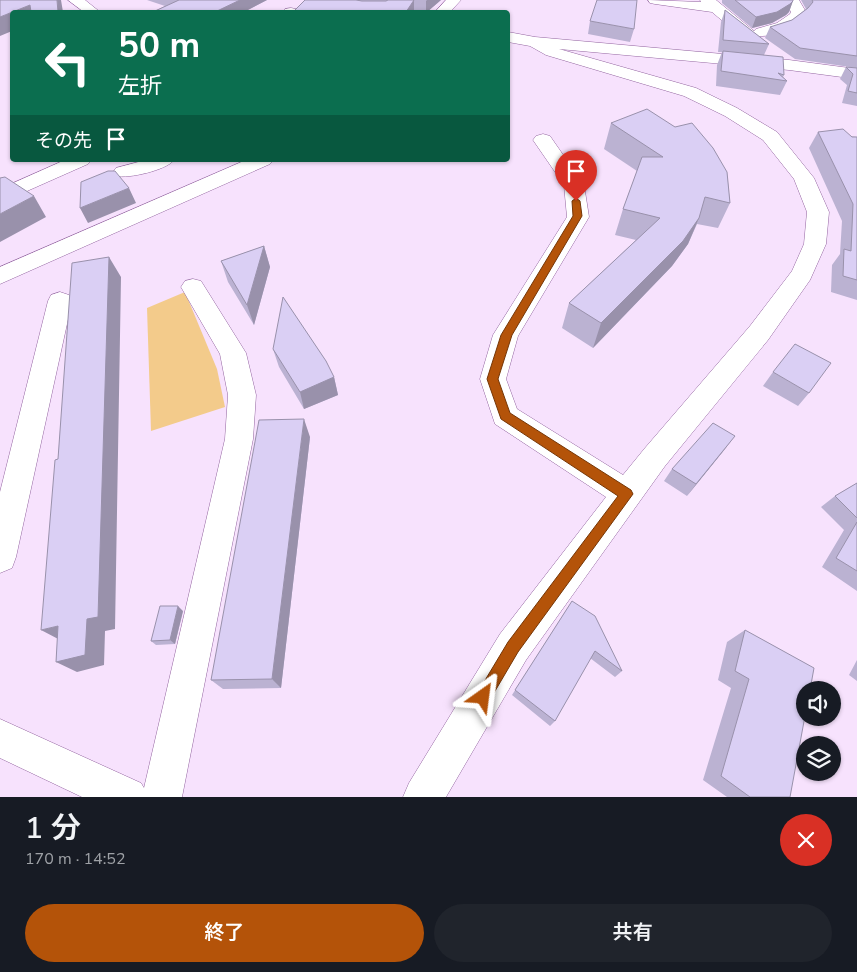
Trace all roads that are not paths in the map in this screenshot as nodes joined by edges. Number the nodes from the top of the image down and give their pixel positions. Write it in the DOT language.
graph roads {
  1 [pos="75,0"];
  2 [pos="454,0"];
  3 [pos="656,0"];
  4 [pos="792,0"];
  5 [pos="711,4"];
  6 [pos="90,10"];
  7 [pos="444,10"];
  8 [pos="748,35"];
  9 [pos="510,37"];
  10 [pos="535,42"];
  11 [pos="789,65"];
  12 [pos="857,74"];
  13 [pos="543,140"];
  14 [pos="77,162"];
  15 [pos="159,162"];
  16 [pos="258,162"];
  17 [pos="123,172"];
  18 [pos="0,197"];
  19 [pos="0,276"];
  20 [pos="193,287"];
  21 [pos="60,301"];
  22 [pos="627,494"];
  23 [pos="0,557"];
  24 [pos="0,738"];
  25 [pos="127,797"];
  26 [pos="162,797"];
  27 [pos="423,797"];
  1 -- 6 [label="street"];
  2 -- 7 [label="street"];
  3 -- 5 [label="street"];
  4 -- 8 [label="street"];
  5 -- 8 [label="street"];
  8 -- 11 [label="street"];
  9 -- 10 [label="street"];
  10 -- 11 [label="street"];
  10 -- 22 [label="street"];
  11 -- 12 [label="street"];
  13 -- 22 [label="street"];
  14 -- 18 [label="street"];
  15 -- 17 [label="street"];
  16 -- 19 [label="street"];
  20 -- 26 [label="street"];
  21 -- 23 [label="street"];
  22 -- 27 [label="street"];
  24 -- 25 [label="street"];
}
